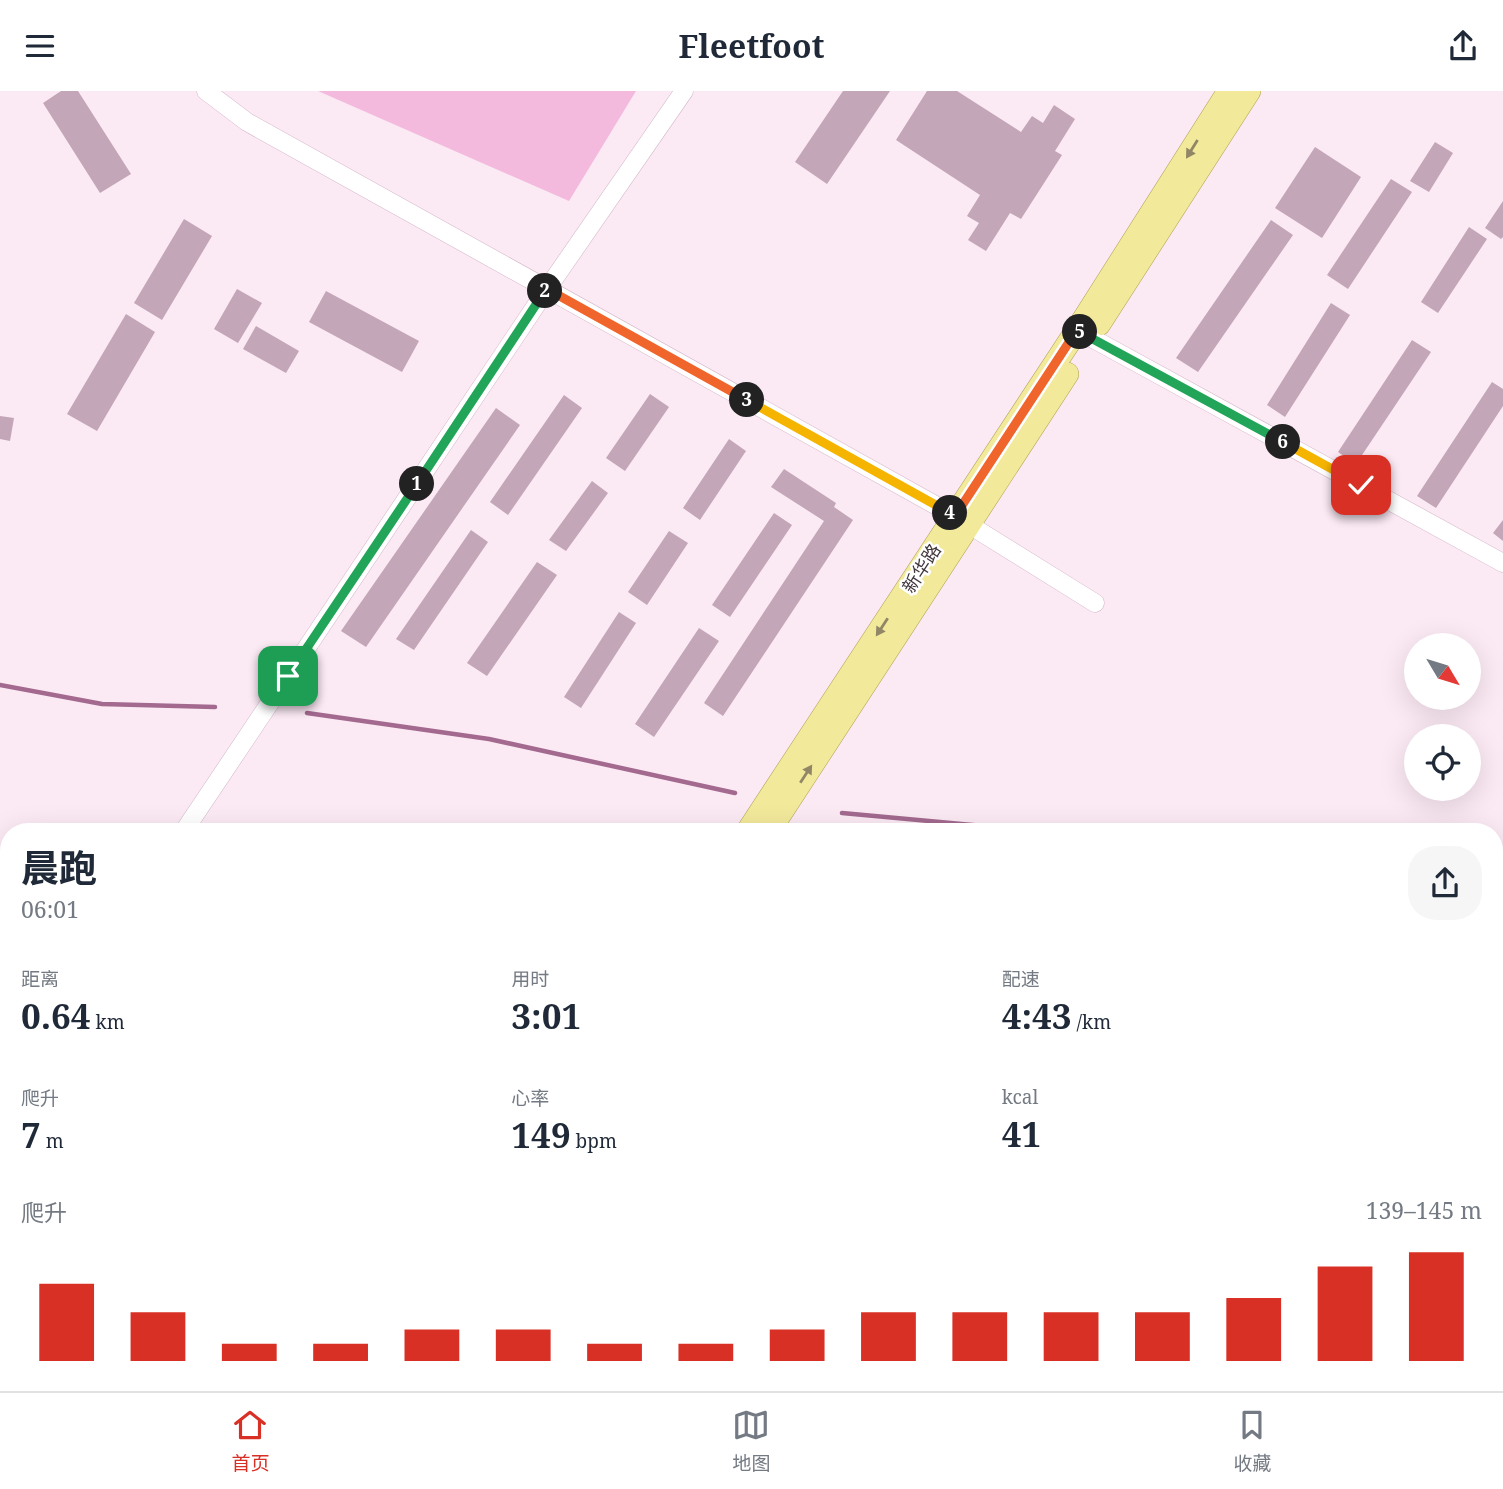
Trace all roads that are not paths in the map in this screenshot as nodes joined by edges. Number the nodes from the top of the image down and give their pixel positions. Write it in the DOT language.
graph roads {
  1 [pos="206,91"];
  2 [pos="684,91"];
  3 [pos="1229,91"];
  4 [pos="1250,91"];
  5 [pos="547,289"];
  6 [pos="1084,334"];
  7 [pos="962,520"];
  8 [pos="1503,563"];
  9 [pos="1094,603"];
  10 [pos="189,823"];
  11 [pos="754,823"];
  12 [pos="774,823"];
  1 -- 5 [label="street"];
  2 -- 5 [label="street"];
  3 -- 6 [label="main road, 新华路, one-way"];
  4 -- 6 [label="main road, 新华路"];
  5 -- 7 [label="street"];
  5 -- 10 [label="street"];
  6 -- 7 [label="main road, 新华路"];
  6 -- 8 [label="street"];
  7 -- 9 [label="street"];
  7 -- 11 [label="main road, 新华路, one-way"];
  12 -- 7 [label="main road, 新华路, one-way"];
}
